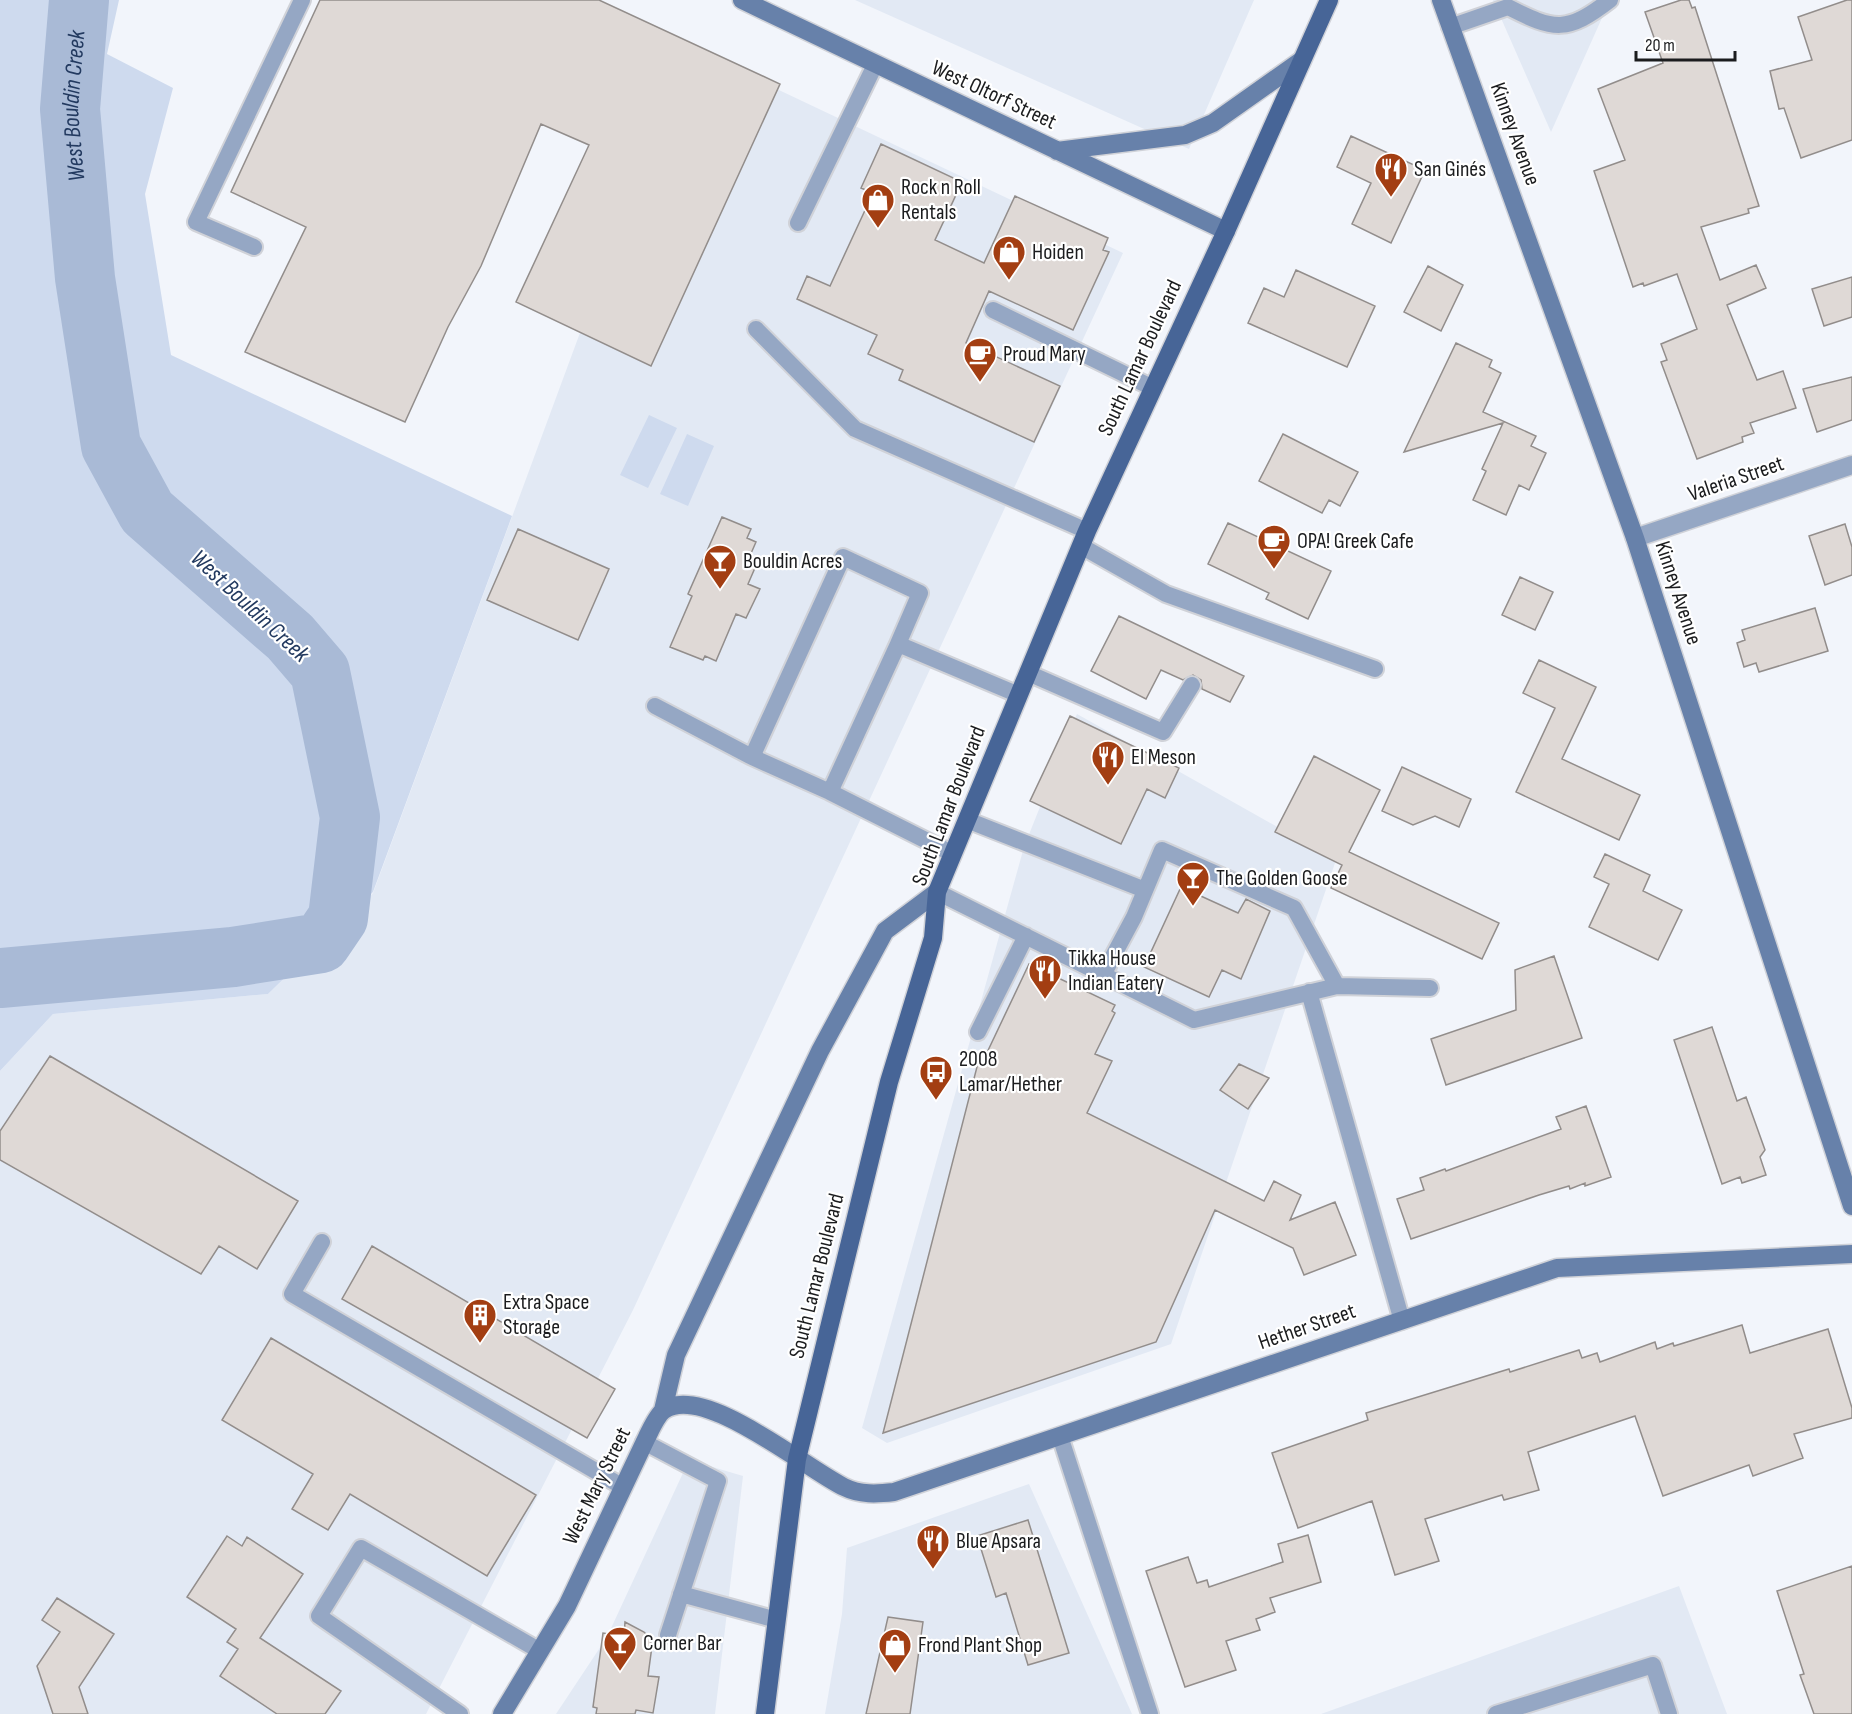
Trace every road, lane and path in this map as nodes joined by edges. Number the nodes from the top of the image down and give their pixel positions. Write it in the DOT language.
graph roads {
  1 [pos="302,0"];
  2 [pos="742,0"];
  3 [pos="1329,0"];
  4 [pos="1441,0"];
  5 [pos="1610,0"];
  6 [pos="1450,27"];
  7 [pos="1302,60"];
  8 [pos="875,65"];
  9 [pos="1056,151"];
  10 [pos="798,223"];
  11 [pos="1226,231"];
  12 [pos="254,247"];
  13 [pos="993,310"];
  14 [pos="756,329"];
  15 [pos="1153,388"];
  16 [pos="1852,465"];
  17 [pos="1635,538"];
  18 [pos="1084,539"];
  19 [pos="898,644"];
  20 [pos="1375,669"];
  21 [pos="1028,673"];
  22 [pos="1192,685"];
  23 [pos="1019,695"];
  24 [pos="655,706"];
  25 [pos="752,757"];
  26 [pos="830,792"];
  27 [pos="967,820"];
  28 [pos="953,854"];
  29 [pos="1145,890"];
  30 [pos="937,892"];
  31 [pos="1026,936"];
  32 [pos="1103,975"];
  33 [pos="1337,986"];
  34 [pos="1430,987"];
  35 [pos="1310,992"];
  36 [pos="978,1032"];
  37 [pos="1852,1206"];
  38 [pos="322,1242"];
  39 [pos="1852,1254"];
  40 [pos="1402,1321"];
  41 [pos="663,1410"];
  42 [pos="1060,1436"];
  43 [pos="644,1442"];
  44 [pos="797,1459"];
  45 [pos="623,1487"];
  46 [pos="681,1594"];
  47 [pos="777,1620"];
  48 [pos="668,1635"];
  49 [pos="540,1651"];
  50 [pos="460,1714"];
  51 [pos="502,1714"];
  52 [pos="765,1714"];
  53 [pos="1150,1714"];
  54 [pos="1496,1714"];
  55 [pos="1669,1714"];
  1 -- 12 [label="lane"];
  2 -- 8 [label="street, West Oltorf Street"];
  3 -- 7 [label="main road, South Lamar Boulevard"];
  4 -- 6 [label="street, Kinney Avenue"];
  5 -- 6 [label="lane"];
  6 -- 17 [label="street, Kinney Avenue"];
  7 -- 9 [label="street"];
  7 -- 11 [label="main road, South Lamar Boulevard"];
  8 -- 9 [label="street, West Oltorf Street"];
  8 -- 10 [label="lane"];
  9 -- 11 [label="street, West Oltorf Street"];
  11 -- 15 [label="main road, South Lamar Boulevard"];
  13 -- 15 [label="lane"];
  14 -- 18 [label="lane"];
  15 -- 18 [label="main road, South Lamar Boulevard"];
  16 -- 17 [label="street, Valeria Street"];
  17 -- 37 [label="street, Kinney Avenue"];
  18 -- 20 [label="lane"];
  18 -- 21 [label="main road, South Lamar Boulevard"];
  19 -- 23 [label="lane"];
  19 -- 25 [label="lane"];
  19 -- 26 [label="lane"];
  21 -- 22 [label="lane"];
  21 -- 23 [label="main road, South Lamar Boulevard"];
  23 -- 27 [label="main road, South Lamar Boulevard"];
  24 -- 25 [label="lane"];
  25 -- 26 [label="lane"];
  26 -- 28 [label="lane"];
  27 -- 28 [label="main road, South Lamar Boulevard"];
  27 -- 29 [label="lane"];
  28 -- 30 [label="main road, South Lamar Boulevard"];
  29 -- 32 [label="lane"];
  29 -- 33 [label="lane"];
  30 -- 31 [label="lane"];
  30 -- 41 [label="street, West Mary Street"];
  30 -- 44 [label="main road, South Lamar Boulevard"];
  31 -- 32 [label="lane"];
  31 -- 36 [label="lane"];
  32 -- 35 [label="lane"];
  33 -- 34 [label="lane"];
  33 -- 35 [label="lane"];
  35 -- 40 [label="lane"];
  38 -- 45 [label="lane"];
  39 -- 40 [label="street, Hether Street"];
  40 -- 42 [label="street, Hether Street"];
  41 -- 43 [label="street, West Mary Street"];
  41 -- 44 [label="street"];
  42 -- 44 [label="street, Hether Street"];
  42 -- 53 [label="lane"];
  43 -- 45 [label="street, West Mary Street"];
  43 -- 46 [label="lane"];
  44 -- 47 [label="main road, South Lamar Boulevard"];
  45 -- 49 [label="street, West Mary Street"];
  46 -- 47 [label="lane"];
  46 -- 48 [label="lane"];
  47 -- 52 [label="main road, South Lamar Boulevard"];
  49 -- 50 [label="lane"];
  49 -- 51 [label="street, West Mary Street"];
  54 -- 55 [label="lane"];
}
